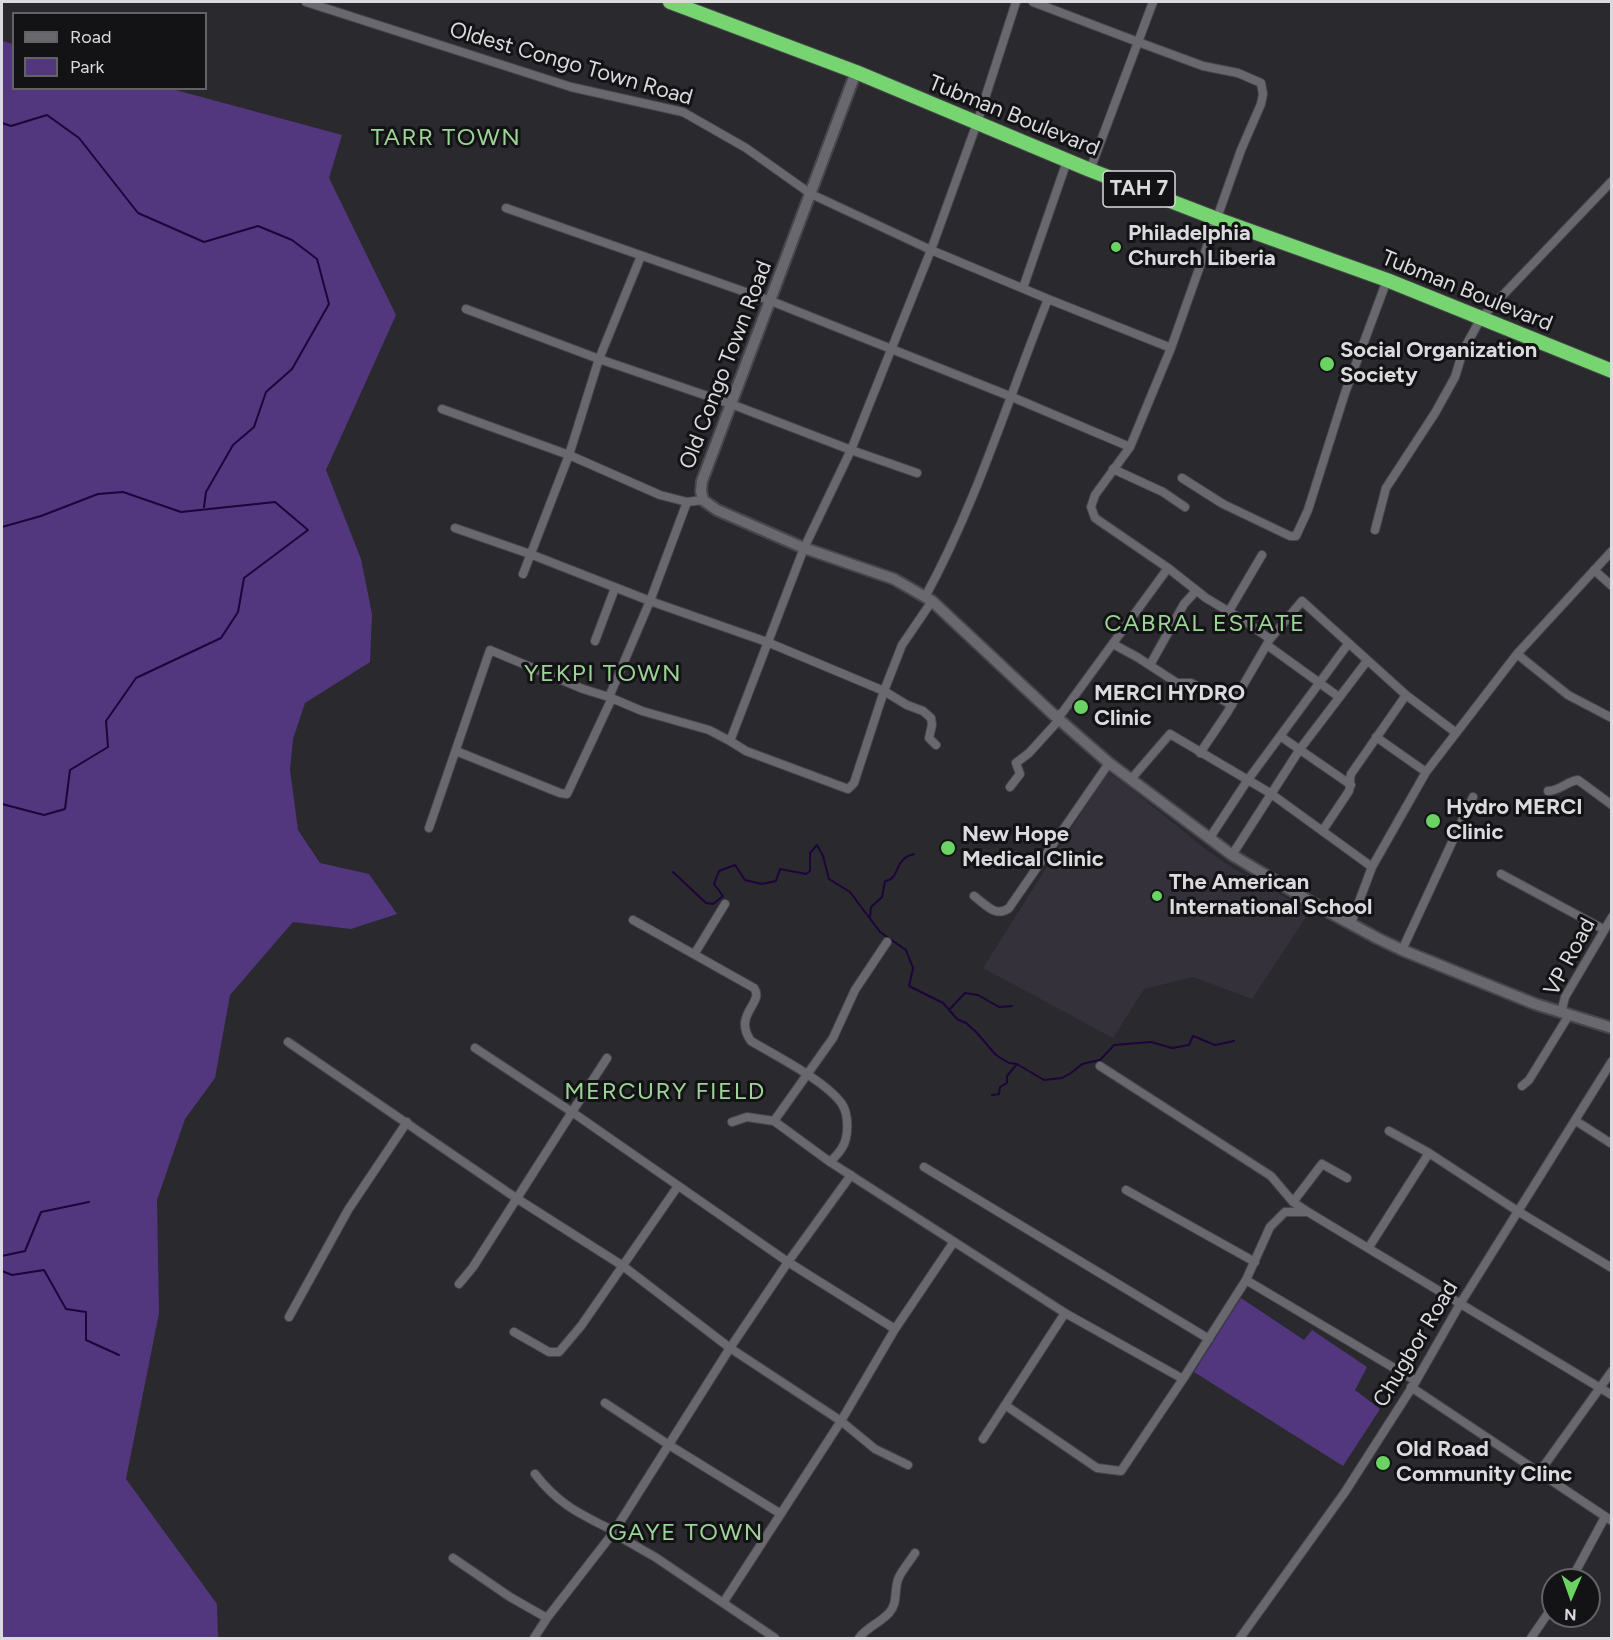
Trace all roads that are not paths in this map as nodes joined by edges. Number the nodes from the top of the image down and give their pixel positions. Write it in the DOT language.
graph roads {
  1 [pos="306,2"];
  2 [pos="669,2"];
  3 [pos="1016,2"];
  4 [pos="1033,2"];
  5 [pos="1153,2"];
  6 [pos="686,4"];
  7 [pos="1138,42"];
  8 [pos="856,72"];
  9 [pos="977,123"];
  10 [pos="1067,161"];
  11 [pos="1090,170"];
  12 [pos="1611,181"];
  13 [pos="811,194"];
  14 [pos="506,208"];
  15 [pos="1217,219"];
  16 [pos="931,250"];
  17 [pos="642,256"];
  18 [pos="1387,280"];
  19 [pos="1023,288"];
  20 [pos="1048,299"];
  21 [pos="771,301"];
  22 [pos="466,309"];
  23 [pos="1481,318"];
  24 [pos="1171,348"];
  25 [pos="890,349"];
  26 [pos="600,359"];
  27 [pos="1611,371"];
  28 [pos="1012,397"];
  29 [pos="731,404"];
  30 [pos="442,409"];
  31 [pos="1130,447"];
  32 [pos="851,450"];
  33 [pos="569,455"];
  34 [pos="1113,469"];
  35 [pos="917,473"];
  36 [pos="1182,478"];
  37 [pos="703,500"];
  38 [pos="687,502"];
  39 [pos="1185,507"];
  40 [pos="455,528"];
  41 [pos="1375,530"];
  42 [pos="804,548"];
  43 [pos="1611,552"];
  44 [pos="530,554"];
  45 [pos="1262,555"];
  46 [pos="1168,568"];
  47 [pos="1594,570"];
  48 [pos="523,574"];
  49 [pos="1611,586"];
  50 [pos="615,588"];
  51 [pos="1196,591"];
  52 [pos="928,599"];
  53 [pos="650,601"];
  54 [pos="1229,611"];
  55 [pos="595,640"];
  56 [pos="767,642"];
  57 [pos="1269,642"];
  58 [pos="1113,644"];
  59 [pos="1348,644"];
  60 [pos="1518,654"];
  61 [pos="1367,661"];
  62 [pos="1150,665"];
  63 [pos="1319,682"];
  64 [pos="884,691"];
  65 [pos="1406,695"];
  66 [pos="1339,697"];
  67 [pos="610,698"];
  68 [pos="1232,705"];
  69 [pos="1057,718"];
  70 [pos="1611,718"];
  71 [pos="1455,732"];
  72 [pos="1280,736"];
  73 [pos="1376,737"];
  74 [pos="730,741"];
  75 [pos="936,745"];
  76 [pos="1299,749"];
  77 [pos="456,751"];
  78 [pos="1200,753"];
  79 [pos="1109,763"];
  80 [pos="1426,772"];
  81 [pos="1132,778"];
  82 [pos="1247,781"];
  83 [pos="1351,785"];
  84 [pos="1010,788"];
  85 [pos="1548,791"];
  86 [pos="1270,793"];
  87 [pos="1473,797"];
  88 [pos="1611,805"];
  89 [pos="429,828"];
  90 [pos="1323,830"];
  91 [pos="1209,839"];
  92 [pos="1232,855"];
  93 [pos="1372,867"];
  94 [pos="1501,873"];
  95 [pos="974,896"];
  96 [pos="725,904"];
  97 [pos="1611,917"];
  98 [pos="633,920"];
  99 [pos="1350,923"];
  100 [pos="1603,929"];
  101 [pos="887,942"];
  102 [pos="1402,950"];
  103 [pos="695,953"];
  104 [pos="1565,1014"];
  105 [pos="1611,1028"];
  106 [pos="288,1042"];
  107 [pos="476,1048"];
  108 [pos="606,1058"];
  109 [pos="1611,1061"];
  110 [pos="1100,1066"];
  111 [pos="807,1075"];
  112 [pos="1522,1086"];
  113 [pos="572,1112"];
  114 [pos="774,1121"];
  115 [pos="1576,1121"];
  116 [pos="408,1122"];
  117 [pos="732,1122"];
  118 [pos="1389,1131"];
  119 [pos="1611,1144"];
  120 [pos="1429,1153"];
  121 [pos="830,1162"];
  122 [pos="924,1167"];
  123 [pos="851,1176"];
  124 [pos="1347,1178"];
  125 [pos="678,1186"];
  126 [pos="1126,1190"];
  127 [pos="516,1198"];
  128 [pos="1293,1202"];
  129 [pos="1308,1212"];
  130 [pos="1519,1212"];
  131 [pos="953,1243"];
  132 [pos="1369,1247"];
  133 [pos="788,1262"];
  134 [pos="1255,1262"];
  135 [pos="623,1266"];
  136 [pos="1611,1268"];
  137 [pos="1246,1280"];
  138 [pos="459,1284"];
  139 [pos="1460,1304"];
  140 [pos="1065,1313"];
  141 [pos="288,1317"];
  142 [pos="895,1329"];
  143 [pos="514,1332"];
  144 [pos="1209,1339"];
  145 [pos="730,1348"];
  146 [pos="1611,1371"];
  147 [pos="1183,1379"];
  148 [pos="1413,1384"];
  149 [pos="1601,1388"];
  150 [pos="1611,1395"];
  151 [pos="605,1403"];
  152 [pos="1005,1405"];
  153 [pos="841,1421"];
  154 [pos="983,1439"];
  155 [pos="669,1445"];
  156 [pos="908,1465"];
  157 [pos="534,1474"];
  158 [pos="1538,1474"];
  159 [pos="781,1514"];
  160 [pos="1608,1519"];
  161 [pos="614,1532"];
  162 [pos="915,1553"];
  163 [pos="453,1558"];
  164 [pos="1578,1568"];
  165 [pos="723,1603"];
  166 [pos="547,1618"];
  167 [pos="1541,1623"];
  168 [pos="534,1638"];
  169 [pos="775,1638"];
  170 [pos="859,1638"];
  171 [pos="1240,1638"];
  172 [pos="1531,1638"];
  1 -- 13 [label="street, Oldest Congo Town Road"];
  2 -- 6 [label="highway, Tubman Boulevard / TAH 7"];
  3 -- 9 [label="street"];
  4 -- 7 [label="street"];
  5 -- 7 [label="street"];
  6 -- 8 [label="highway, Tubman Boulevard / TAH 7"];
  7 -- 11 [label="street"];
  7 -- 15 [label="street"];
  8 -- 9 [label="highway, Tubman Boulevard / TAH 7"];
  8 -- 13 [label="street, Old Congo Town Road"];
  9 -- 10 [label="highway, Tubman Boulevard / TAH 7"];
  9 -- 16 [label="street"];
  10 -- 11 [label="highway, Tubman Boulevard / TAH 7"];
  10 -- 19 [label="street"];
  11 -- 15 [label="highway, Tubman Boulevard / TAH 7"];
  12 -- 23 [label="street"];
  13 -- 16 [label="street, Oldest Congo Town Road"];
  13 -- 21 [label="street, Old Congo Town Road"];
  14 -- 17 [label="street"];
  15 -- 18 [label="highway, Tubman Boulevard / TAH 7"];
  15 -- 24 [label="street"];
  16 -- 19 [label="street, Oldest Congo Town Road"];
  16 -- 25 [label="street"];
  17 -- 21 [label="street"];
  17 -- 26 [label="street"];
  18 -- 23 [label="highway, Tubman Boulevard / TAH 7"];
  18 -- 36 [label="street"];
  19 -- 20 [label="street, Oldest Congo Town Road"];
  20 -- 24 [label="street, Oldest Congo Town Road"];
  20 -- 28 [label="street"];
  21 -- 25 [label="street"];
  21 -- 29 [label="street, Old Congo Town Road"];
  22 -- 26 [label="street"];
  23 -- 27 [label="highway, Tubman Boulevard / TAH 7"];
  23 -- 41 [label="street"];
  24 -- 31 [label="street"];
  25 -- 28 [label="street"];
  25 -- 32 [label="street"];
  26 -- 29 [label="street"];
  26 -- 33 [label="street"];
  28 -- 31 [label="street"];
  28 -- 52 [label="street"];
  29 -- 32 [label="street"];
  29 -- 37 [label="street, Old Congo Town Road"];
  30 -- 33 [label="street"];
  31 -- 34 [label="street"];
  32 -- 35 [label="street"];
  32 -- 42 [label="street"];
  33 -- 38 [label="street"];
  33 -- 44 [label="street"];
  34 -- 39 [label="street"];
  34 -- 46 [label="street"];
  37 -- 38 [label="street"];
  37 -- 42 [label="street, Old Congo Town Road"];
  38 -- 53 [label="street"];
  40 -- 44 [label="street"];
  42 -- 52 [label="street, Old Congo Town Road"];
  42 -- 56 [label="street"];
  43 -- 47 [label="street"];
  44 -- 48 [label="street"];
  44 -- 50 [label="street"];
  45 -- 54 [label="street"];
  46 -- 51 [label="street"];
  46 -- 58 [label="street"];
  47 -- 49 [label="street"];
  47 -- 60 [label="street"];
  50 -- 53 [label="street"];
  50 -- 55 [label="street"];
  51 -- 54 [label="street"];
  51 -- 62 [label="street"];
  52 -- 64 [label="street"];
  52 -- 69 [label="street, Old Congo Town Road"];
  53 -- 56 [label="street"];
  53 -- 67 [label="street"];
  54 -- 57 [label="street"];
  56 -- 64 [label="street"];
  56 -- 74 [label="street"];
  57 -- 59 [label="street"];
  57 -- 63 [label="street"];
  57 -- 68 [label="street"];
  58 -- 62 [label="street"];
  58 -- 69 [label="street"];
  59 -- 61 [label="street"];
  59 -- 63 [label="street"];
  60 -- 70 [label="street"];
  60 -- 71 [label="street"];
  61 -- 65 [label="street"];
  61 -- 66 [label="street"];
  62 -- 68 [label="street"];
  63 -- 66 [label="street"];
  63 -- 72 [label="street"];
  64 -- 74 [label="street"];
  64 -- 75 [label="street"];
  65 -- 71 [label="street"];
  65 -- 73 [label="street"];
  66 -- 76 [label="street"];
  67 -- 74 [label="street"];
  67 -- 77 [label="street"];
  67 -- 77 [label="street"];
  68 -- 78 [label="street"];
  69 -- 79 [label="street, Old Congo Town Road"];
  69 -- 84 [label="street"];
  71 -- 80 [label="street"];
  72 -- 76 [label="street"];
  72 -- 82 [label="street"];
  73 -- 80 [label="street"];
  73 -- 83 [label="street"];
  76 -- 83 [label="street"];
  76 -- 86 [label="street"];
  77 -- 89 [label="street"];
  78 -- 81 [label="street"];
  78 -- 82 [label="street"];
  79 -- 81 [label="street, Old Congo Town Road"];
  79 -- 95 [label="street"];
  80 -- 93 [label="street"];
  81 -- 91 [label="street, Old Congo Town Road"];
  82 -- 86 [label="street"];
  82 -- 91 [label="street"];
  83 -- 90 [label="street"];
  85 -- 88 [label="street"];
  86 -- 90 [label="street"];
  86 -- 92 [label="street"];
  87 -- 102 [label="street"];
  90 -- 93 [label="street"];
  91 -- 92 [label="street, Old Congo Town Road"];
  92 -- 99 [label="street, Old Congo Town Road"];
  93 -- 99 [label="street"];
  94 -- 100 [label="street"];
  96 -- 103 [label="street"];
  97 -- 100 [label="street, VP Road"];
  98 -- 103 [label="street"];
  99 -- 102 [label="street, Old Congo Town Road"];
  100 -- 104 [label="street, VP Road"];
  101 -- 111 [label="street"];
  102 -- 104 [label="street, Old Congo Town Road"];
  103 -- 111 [label="street"];
  104 -- 105 [label="street, Old Congo Town Road"];
  104 -- 112 [label="street, VP Road"];
  106 -- 116 [label="street"];
  107 -- 113 [label="street"];
  108 -- 113 [label="street"];
  109 -- 115 [label="street, Chugbor Road"];
  110 -- 128 [label="street"];
  111 -- 114 [label="street"];
  111 -- 121 [label="street"];
  113 -- 125 [label="street"];
  113 -- 127 [label="street"];
  114 -- 117 [label="street"];
  114 -- 121 [label="street"];
  115 -- 119 [label="street"];
  115 -- 130 [label="street, Chugbor Road"];
  116 -- 127 [label="street"];
  116 -- 141 [label="street"];
  118 -- 120 [label="street"];
  120 -- 130 [label="street"];
  120 -- 132 [label="street"];
  121 -- 123 [label="street"];
  122 -- 144 [label="street"];
  123 -- 131 [label="street"];
  123 -- 133 [label="street"];
  124 -- 128 [label="street"];
  125 -- 133 [label="street"];
  125 -- 135 [label="street"];
  126 -- 134 [label="street"];
  127 -- 135 [label="street"];
  127 -- 138 [label="street"];
  128 -- 129 [label="street"];
  129 -- 132 [label="street"];
  129 -- 134 [label="street"];
  130 -- 136 [label="street"];
  130 -- 139 [label="street, Chugbor Road"];
  131 -- 140 [label="street"];
  131 -- 142 [label="street"];
  132 -- 139 [label="street"];
  133 -- 142 [label="street"];
  133 -- 145 [label="street"];
  134 -- 137 [label="street"];
  135 -- 143 [label="street"];
  135 -- 145 [label="street"];
  137 -- 144 [label="street"];
  137 -- 148 [label="street"];
  139 -- 148 [label="street, Chugbor Road"];
  139 -- 149 [label="street"];
  140 -- 147 [label="street"];
  140 -- 152 [label="street"];
  142 -- 153 [label="street"];
  144 -- 147 [label="street"];
  145 -- 153 [label="street"];
  145 -- 155 [label="street"];
  146 -- 149 [label="street"];
  147 -- 152 [label="street"];
  148 -- 158 [label="street"];
  148 -- 171 [label="street, Chugbor Road"];
  149 -- 150 [label="street"];
  149 -- 158 [label="street"];
  151 -- 155 [label="street"];
  152 -- 154 [label="street"];
  153 -- 156 [label="street"];
  153 -- 159 [label="street"];
  155 -- 159 [label="street"];
  155 -- 161 [label="street"];
  157 -- 161 [label="street"];
  158 -- 160 [label="street"];
  159 -- 165 [label="street"];
  160 -- 164 [label="street"];
  161 -- 165 [label="street"];
  161 -- 166 [label="street"];
  162 -- 170 [label="street"];
  163 -- 166 [label="street"];
  165 -- 169 [label="street"];
  166 -- 168 [label="street"];
  167 -- 172 [label="street"];
}
